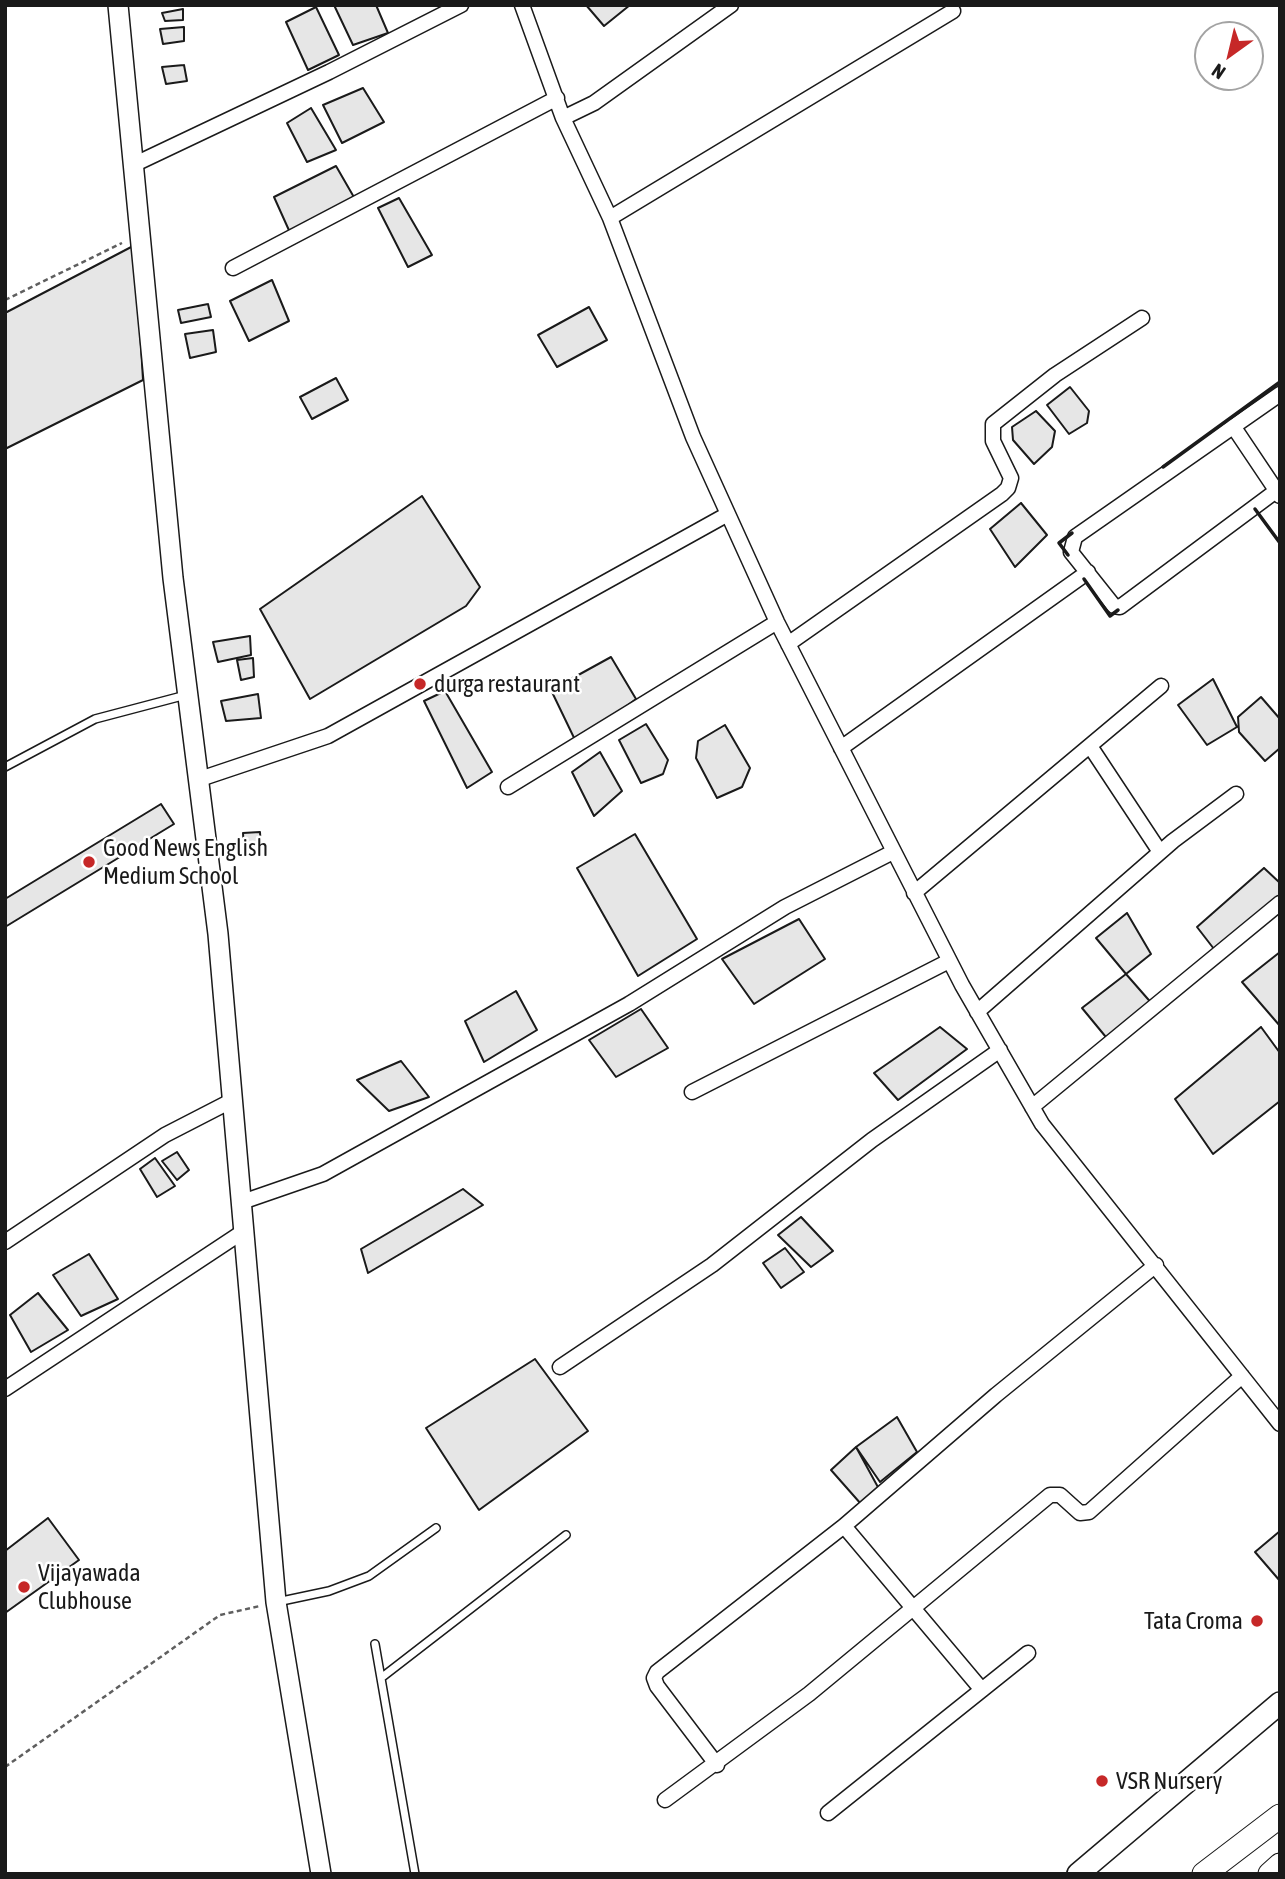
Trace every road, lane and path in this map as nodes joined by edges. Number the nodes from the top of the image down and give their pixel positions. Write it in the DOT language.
graph roads {
  1 [pos="118,5"];
  2 [pos="461,5"];
  3 [pos="523,5"];
  4 [pos="731,5"];
  5 [pos="953,11"];
  6 [pos="557,98"];
  7 [pos="564,118"];
  8 [pos="134,164"];
  9 [pos="610,218"];
  10 [pos="140,233"];
  11 [pos="233,268"];
  12 [pos="5,300"];
  13 [pos="1142,318"];
  14 [pos="1280,394"];
  15 [pos="1233,426"];
  16 [pos="1278,494"];
  17 [pos="728,514"];
  18 [pos="1088,572"];
  19 [pos="777,622"];
  20 [pos="788,644"];
  21 [pos="1161,686"];
  22 [pos="187,695"];
  23 [pos="1090,746"];
  24 [pos="841,748"];
  25 [pos="5,766"];
  26 [pos="197,780"];
  27 [pos="508,787"];
  28 [pos="1236,794"];
  29 [pos="893,852"];
  30 [pos="1160,852"];
  31 [pos="914,893"];
  32 [pos="1280,903"];
  33 [pos="949,961"];
  34 [pos="977,1012"];
  35 [pos="1000,1050"];
  36 [pos="692,1092"];
  37 [pos="233,1100"];
  38 [pos="1032,1107"];
  39 [pos="242,1202"];
  40 [pos="244,1231"];
  41 [pos="5,1242"];
  42 [pos="1157,1265"];
  43 [pos="560,1367"];
  44 [pos="1242,1376"];
  45 [pos="5,1389"];
  46 [pos="1280,1424"];
  47 [pos="844,1526"];
  48 [pos="436,1528"];
  49 [pos="566,1535"];
  50 [pos="276,1602"];
  51 [pos="914,1608"];
  52 [pos="375,1644"];
  53 [pos="1028,1653"];
  54 [pos="381,1678"];
  55 [pos="982,1690"];
  56 [pos="1280,1703"];
  57 [pos="716,1765"];
  58 [pos="5,1767"];
  59 [pos="665,1800"];
  60 [pos="828,1813"];
  61 [pos="1280,1816"];
  62 [pos="1280,1865"];
  63 [pos="321,1874"];
  64 [pos="415,1874"];
  65 [pos="1078,1874"];
  66 [pos="1204,1874"];
  67 [pos="1270,1874"];
  1 -- 8 [label="street"];
  2 -- 8 [label="street"];
  3 -- 6 [label="street"];
  4 -- 7 [label="street"];
  5 -- 9 [label="street"];
  6 -- 7 [label="street"];
  6 -- 11 [label="street"];
  7 -- 9 [label="street"];
  8 -- 10 [label="street"];
  9 -- 17 [label="street"];
  10 -- 12 [label="path"];
  10 -- 22 [label="street"];
  13 -- 20 [label="street"];
  14 -- 15 [label="street"];
  15 -- 16 [label="street"];
  15 -- 18 [label="street"];
  16 -- 18 [label="street"];
  17 -- 19 [label="street"];
  17 -- 26 [label="street"];
  18 -- 24 [label="street"];
  19 -- 20 [label="street"];
  19 -- 27 [label="street"];
  20 -- 24 [label="street"];
  21 -- 23 [label="street"];
  22 -- 25 [label="lane"];
  22 -- 26 [label="street"];
  23 -- 30 [label="street"];
  23 -- 31 [label="street"];
  24 -- 29 [label="street"];
  26 -- 37 [label="street"];
  28 -- 30 [label="street"];
  29 -- 31 [label="street"];
  29 -- 39 [label="street"];
  30 -- 34 [label="street"];
  31 -- 33 [label="street"];
  32 -- 38 [label="street"];
  33 -- 34 [label="street"];
  33 -- 36 [label="street"];
  34 -- 35 [label="street"];
  35 -- 38 [label="street"];
  35 -- 43 [label="street"];
  37 -- 39 [label="street"];
  37 -- 41 [label="street"];
  38 -- 42 [label="street"];
  39 -- 40 [label="street"];
  40 -- 45 [label="street"];
  40 -- 50 [label="street"];
  42 -- 44 [label="street"];
  42 -- 47 [label="street"];
  44 -- 46 [label="street"];
  44 -- 51 [label="street"];
  47 -- 51 [label="street"];
  47 -- 57 [label="street"];
  48 -- 50 [label="lane"];
  49 -- 54 [label="lane"];
  50 -- 58 [label="path"];
  50 -- 63 [label="street"];
  51 -- 55 [label="street"];
  51 -- 57 [label="street"];
  52 -- 54 [label="lane"];
  53 -- 55 [label="street"];
  54 -- 64 [label="lane"];
  55 -- 60 [label="street"];
  56 -- 65 [label="main road"];
  57 -- 59 [label="street"];
  61 -- 66 [label="main road"];
  62 -- 67 [label="main road"];
}
